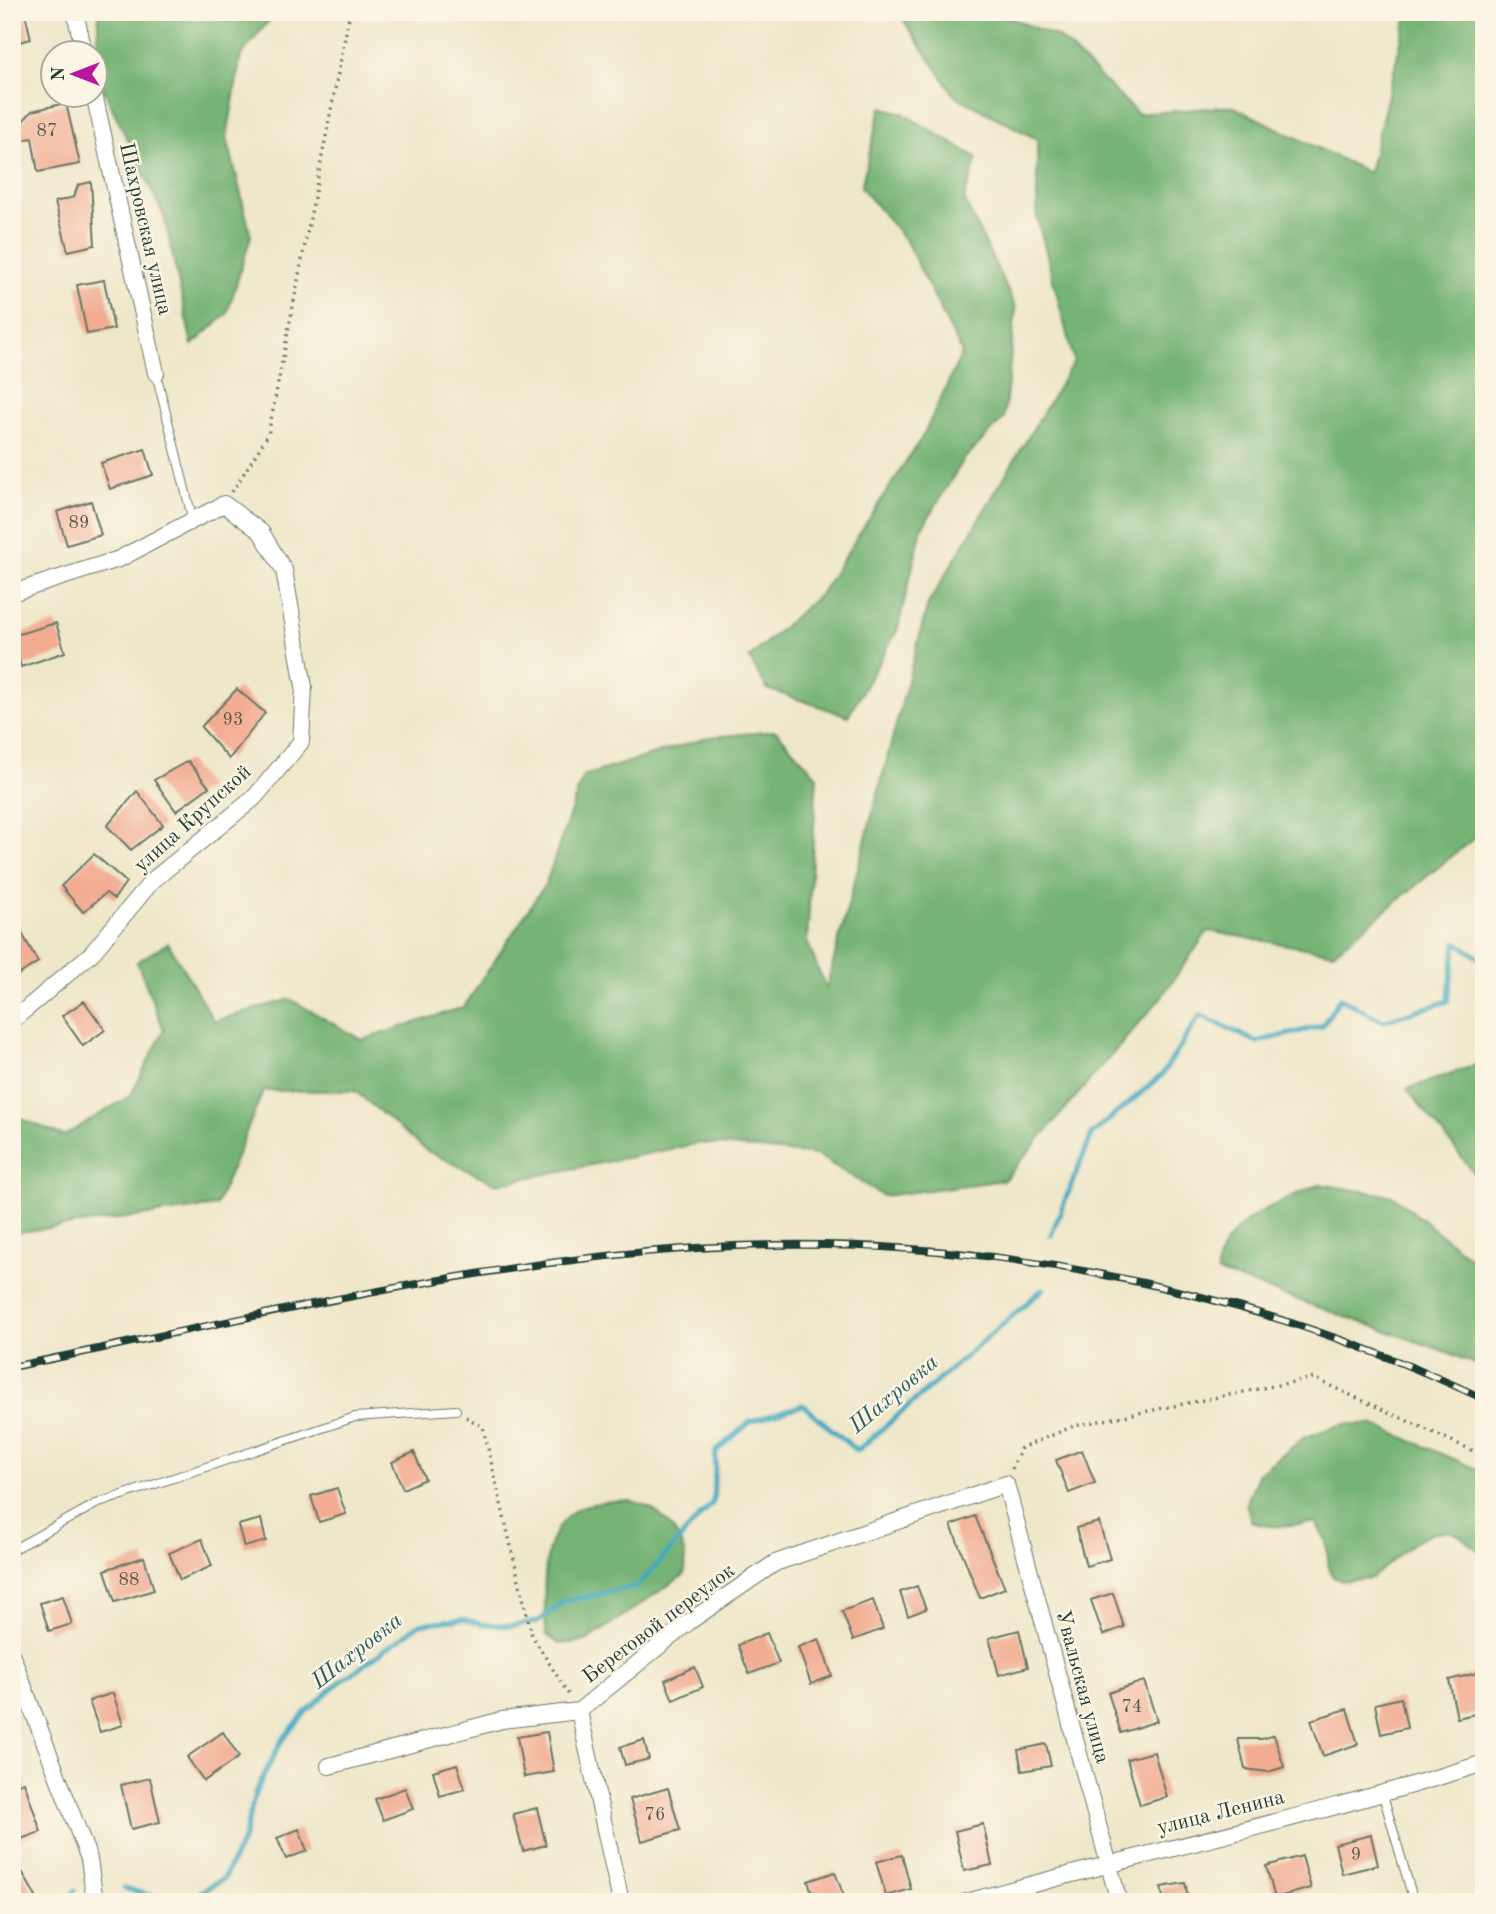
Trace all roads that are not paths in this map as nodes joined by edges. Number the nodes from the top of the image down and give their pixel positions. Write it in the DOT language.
graph roads {
  1 [pos="75,12"];
  2 [pos="81,38"];
  3 [pos="97,108"];
  4 [pos="156,373"];
  5 [pos="193,521"];
  6 [pos="12,593"];
  7 [pos="12,1021"];
  8 [pos="456,1410"];
  9 [pos="1006,1484"];
  10 [pos="12,1550"];
  11 [pos="12,1656"];
  12 [pos="579,1711"];
  13 [pos="1484,1763"];
  14 [pos="329,1766"];
  15 [pos="1383,1795"];
  16 [pos="1108,1863"];
  17 [pos="95,1902"];
  18 [pos="621,1902"];
  19 [pos="967,1902"];
  20 [pos="1119,1902"];
  21 [pos="1414,1902"];
  1 -- 2 [label="street"];
  3 -- 4 [label="street, Шахровская улица"];
  4 -- 5 [label="lane"];
  5 -- 6 [label="street"];
  5 -- 7 [label="street, улица Крупской"];
  8 -- 10 [label="lane"];
  9 -- 12 [label="street, Береговой переулок"];
  9 -- 16 [label="street, Увальская улица"];
  11 -- 17 [label="street"];
  12 -- 14 [label="street, Береговой переулок"];
  12 -- 18 [label="street"];
  13 -- 15 [label="street, улица Ленина"];
  15 -- 16 [label="street, улица Ленина"];
  15 -- 21 [label="lane"];
  16 -- 19 [label="street, улица Ленина"];
  16 -- 20 [label="street, Увальская улица"];
}
